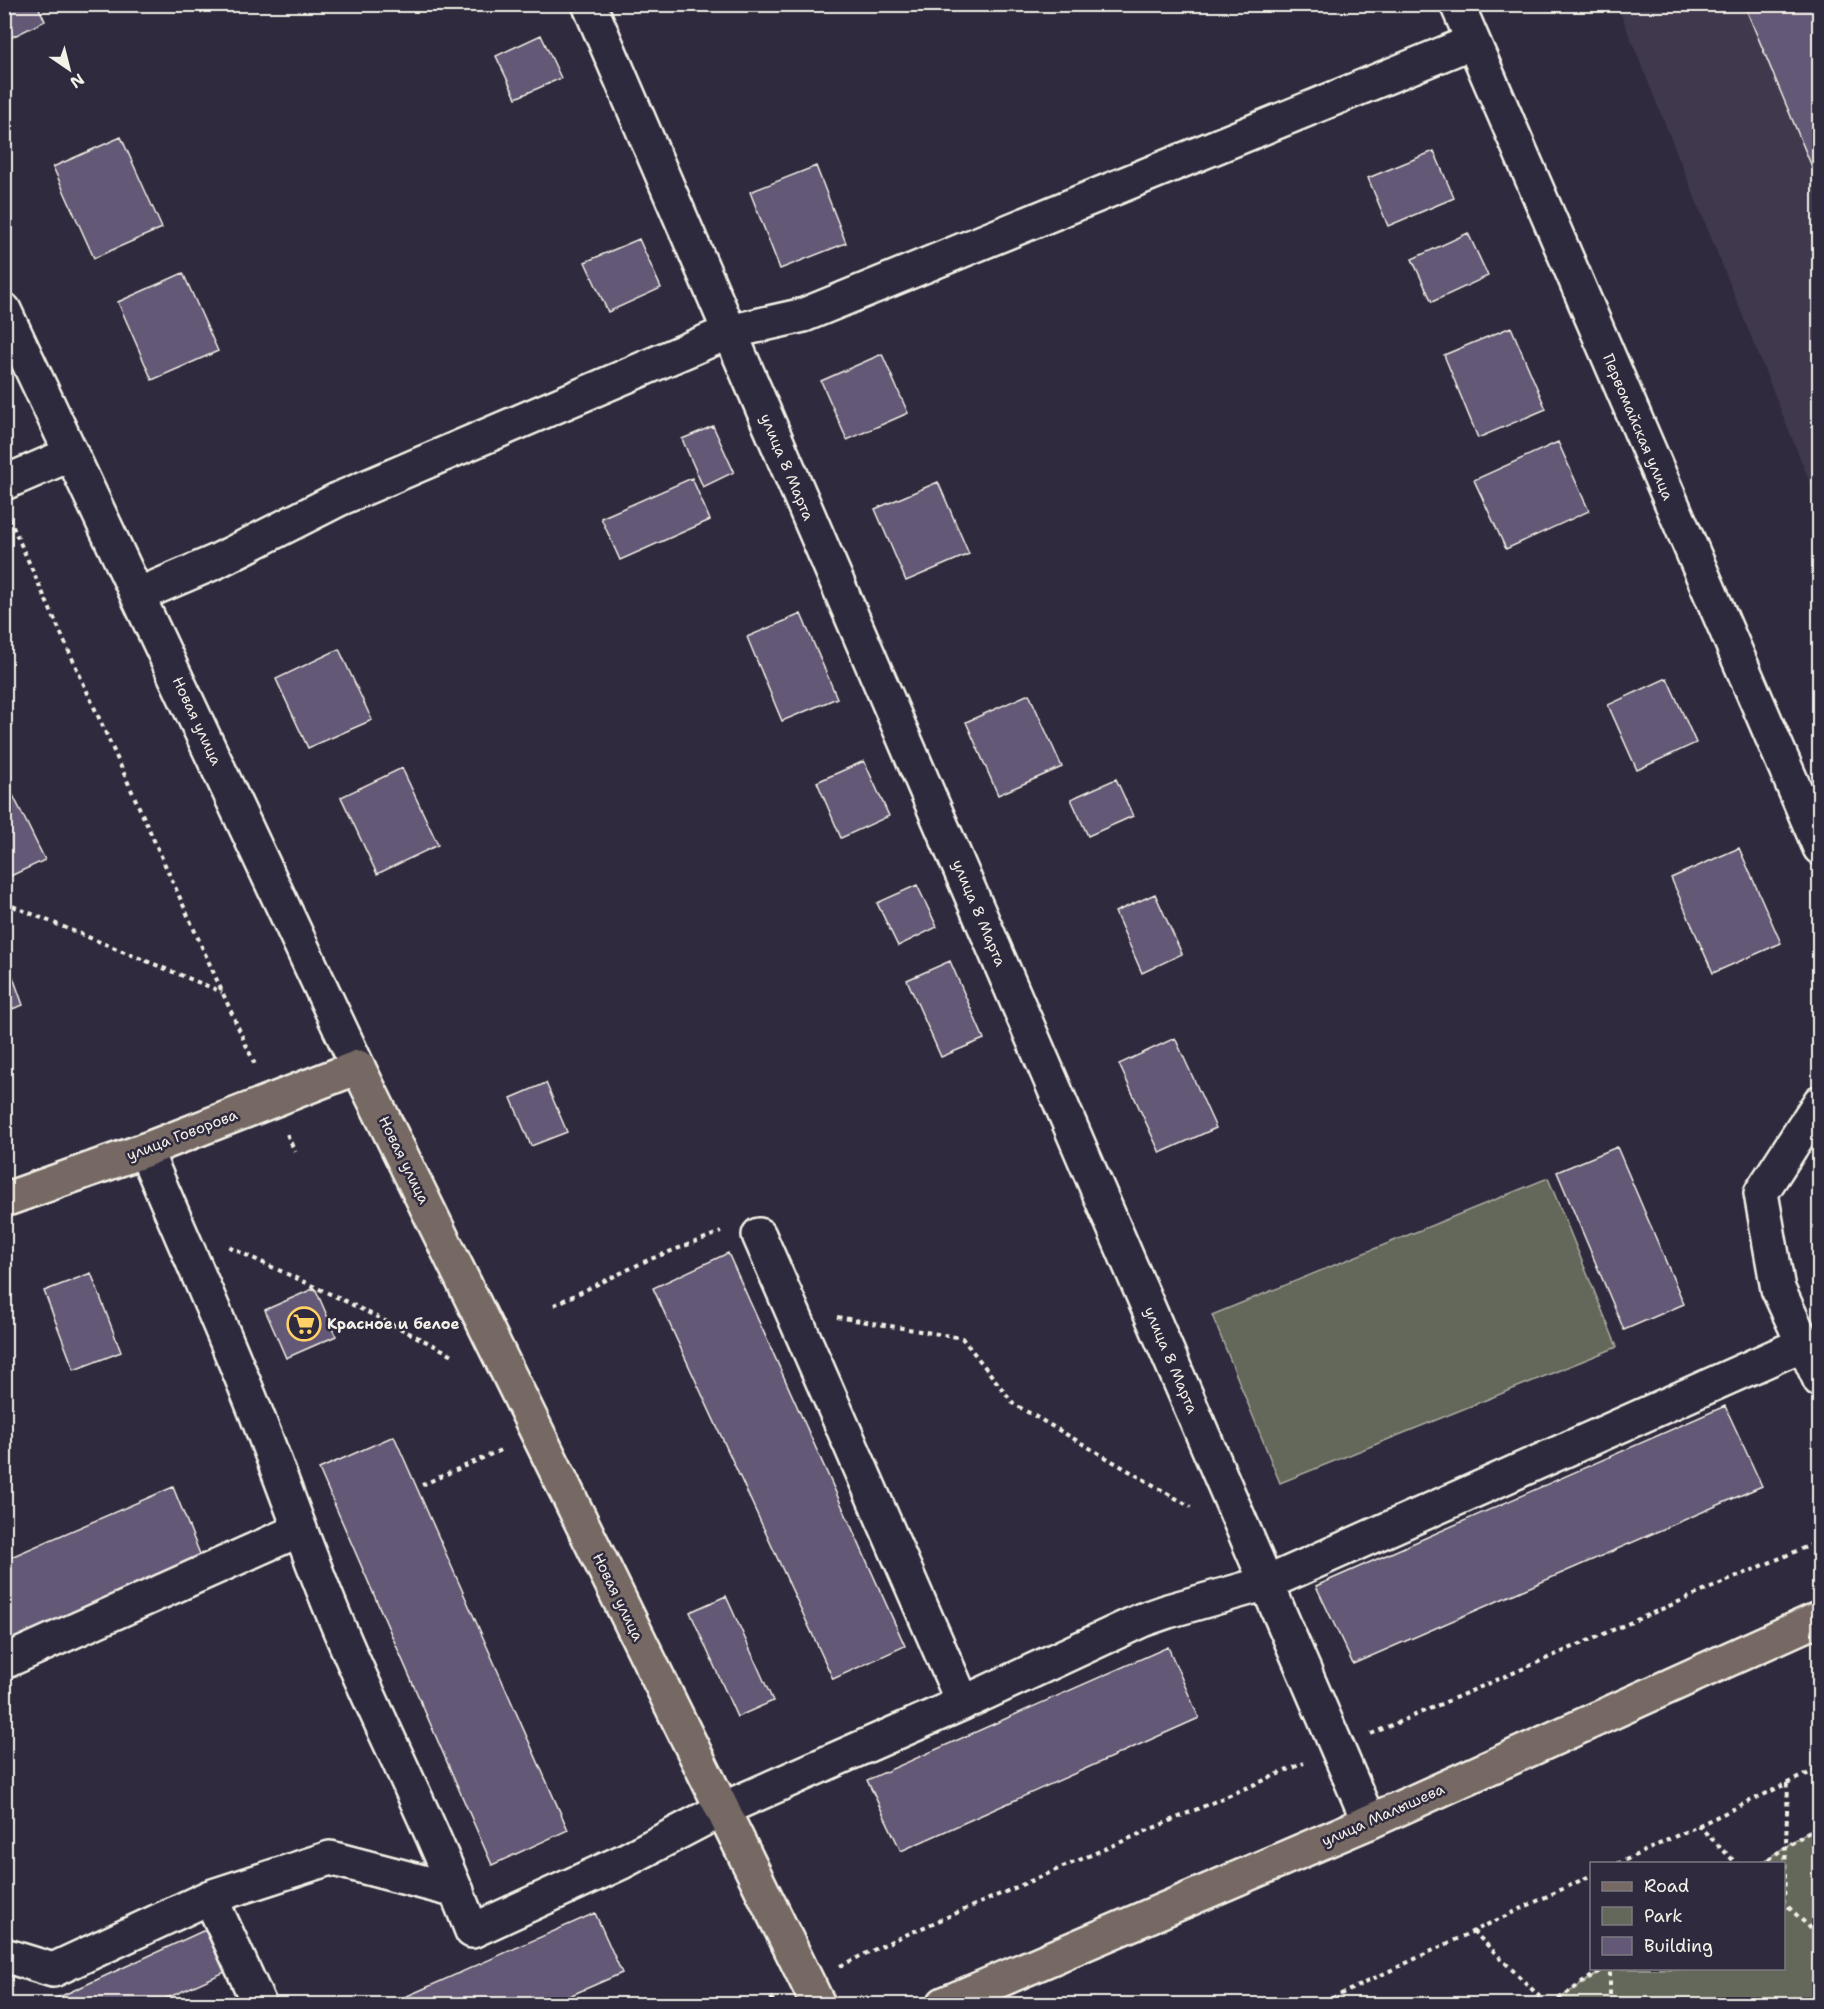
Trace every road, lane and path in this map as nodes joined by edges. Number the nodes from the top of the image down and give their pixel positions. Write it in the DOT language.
graph roads {
  1 [pos="589,4"];
  2 [pos="1458,4"];
  3 [pos="1472,42"];
  4 [pos="4,310"];
  5 [pos="729,332"];
  6 [pos="71,454"];
  7 [pos="4,483"];
  8 [pos="4,507"];
  9 [pos="138,595"];
  10 [pos="1820,848"];
  11 [pos="4,904"];
  12 [pos="223,992"];
  13 [pos="358,1066"];
  14 [pos="271,1101"];
  15 [pos="1820,1102"];
  16 [pos="145,1150"];
  17 [pos="295,1152"];
  18 [pos="4,1200"];
  19 [pos="759,1235"];
  20 [pos="226,1246"];
  21 [pos="554,1305"];
  22 [pos="828,1316"];
  23 [pos="1803,1344"];
  24 [pos="453,1355"];
  25 [pos="1820,1380"];
  26 [pos="503,1449"];
  27 [pos="422,1485"];
  28 [pos="1197,1511"];
  29 [pos="299,1530"];
  30 [pos="1820,1541"];
  31 [pos="1267,1583"];
  32 [pos="1820,1618"];
  33 [pos="4,1662"];
  34 [pos="972,1699"];
  35 [pos="1338,1749"];
  36 [pos="1820,1768"];
  37 [pos="1788,1783"];
  38 [pos="723,1809"];
  39 [pos="1369,1822"];
  40 [pos="1820,1824"];
  41 [pos="1698,1825"];
  42 [pos="1786,1846"];
  43 [pos="1619,1862"];
  44 [pos="1736,1862"];
  45 [pos="1762,1862"];
  46 [pos="1785,1874"];
  47 [pos="1590,1876"];
  48 [pos="457,1892"];
  49 [pos="210,1897"];
  50 [pos="1785,1904"];
  51 [pos="1473,1932"];
  52 [pos="1820,1937"];
  53 [pos="4,1955"];
  54 [pos="1601,1970"];
  55 [pos="1610,1970"];
  56 [pos="812,1993"];
  57 [pos="259,2004"];
  58 [pos="762,2004"];
  59 [pos="944,2004"];
  60 [pos="1262,2004"];
  61 [pos="1322,2004"];
  62 [pos="1549,2004"];
  63 [pos="1610,2004"];
  1 -- 5 [label="street, улица 8 Марта"];
  2 -- 3 [label="street, Первомайская улица"];
  3 -- 5 [label="street"];
  3 -- 10 [label="street, Первомайская улица"];
  4 -- 6 [label="street, Новая улица"];
  5 -- 9 [label="street"];
  5 -- 31 [label="street, улица 8 Марта"];
  6 -- 7 [label="street"];
  6 -- 9 [label="street, Новая улица"];
  8 -- 12 [label="path"];
  9 -- 13 [label="street, Новая улица"];
  11 -- 12 [label="path"];
  12 -- 14 [label="path"];
  13 -- 14 [label="main road, улица Говорова"];
  13 -- 38 [label="main road, Новая улица"];
  14 -- 16 [label="main road, улица Говорова"];
  14 -- 17 [label="path"];
  15 -- 23 [label="street"];
  16 -- 18 [label="main road, улица Говорова"];
  16 -- 29 [label="street"];
  19 -- 21 [label="path"];
  19 -- 38 [label="street"];
  20 -- 24 [label="path"];
  22 -- 28 [label="path"];
  23 -- 25 [label="street"];
  23 -- 31 [label="street"];
  26 -- 27 [label="path"];
  29 -- 33 [label="street"];
  29 -- 48 [label="street"];
  30 -- 35 [label="path"];
  31 -- 34 [label="street"];
  31 -- 35 [label="street, улица 8 Марта"];
  32 -- 39 [label="main road, улица Малышева"];
  35 -- 39 [label="street, улица 8 Марта"];
  35 -- 56 [label="path"];
  36 -- 37 [label="path"];
  37 -- 41 [label="path"];
  37 -- 42 [label="path"];
  38 -- 48 [label="street"];
  38 -- 56 [label="main road, Новая улица"];
  39 -- 59 [label="main road, улица Малышева"];
  40 -- 42 [label="path"];
  41 -- 43 [label="path"];
  41 -- 44 [label="path"];
  42 -- 45 [label="path"];
  42 -- 46 [label="path"];
  47 -- 51 [label="path"];
  48 -- 49 [label="street"];
  49 -- 53 [label="street"];
  49 -- 57 [label="street"];
  50 -- 52 [label="path"];
  51 -- 61 [label="path"];
  51 -- 62 [label="path"];
  54 -- 62 [label="path"];
  55 -- 63 [label="path"];
  56 -- 58 [label="path"];
  60 -- 61 [label="path"];
}
